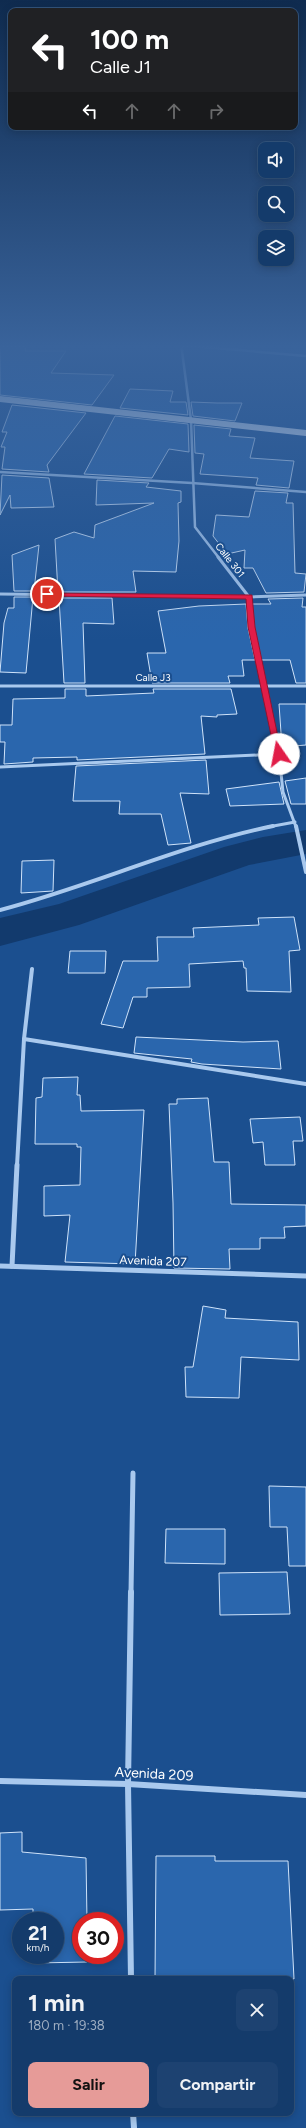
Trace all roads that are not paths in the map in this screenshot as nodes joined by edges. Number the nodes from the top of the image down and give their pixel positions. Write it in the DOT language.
graph roads {
  1 [pos="191,442"];
  2 [pos="0,472"];
  3 [pos="192,483"];
  4 [pos="306,492"];
  5 [pos="0,594"];
  6 [pos="306,595"];
  7 [pos="249,597"];
  8 [pos="264,685"];
  9 [pos="0,686"];
  10 [pos="306,686"];
  11 [pos="279,754"];
  12 [pos="0,767"];
  13 [pos="295,822"];
  14 [pos="306,872"];
  15 [pos="0,910"];
  16 [pos="32,969"];
  17 [pos="24,1039"];
  18 [pos="306,1084"];
  19 [pos="0,1266"];
  20 [pos="12,1266"];
  21 [pos="306,1276"];
  22 [pos="133,1473"];
  23 [pos="0,1781"];
  24 [pos="128,1784"];
  25 [pos="306,1795"];
  26 [pos="131,1976"];
  27 [pos="133,2116"];
  28 [pos="134,2128"];
  1 -- 3 [label="street, Calle 301"];
  2 -- 3 [label="street"];
  3 -- 4 [label="street"];
  3 -- 7 [label="street, Calle 301"];
  5 -- 7 [label="street"];
  6 -- 7 [label="street"];
  7 -- 8 [label="street"];
  8 -- 9 [label="street, Calle J3"];
  8 -- 10 [label="street, Calle J3"];
  8 -- 11 [label="street"];
  11 -- 12 [label="street"];
  11 -- 13 [label="street"];
  13 -- 14 [label="street"];
  13 -- 15 [label="street"];
  16 -- 17 [label="street"];
  17 -- 18 [label="street"];
  17 -- 20 [label="street"];
  19 -- 20 [label="street, Avenida 207"];
  20 -- 21 [label="street, Avenida 207"];
  22 -- 24 [label="street"];
  23 -- 24 [label="street, Avenida 209"];
  24 -- 25 [label="street, Avenida 209"];
  24 -- 26 [label="street"];
  27 -- 28 [label="street"];
}
